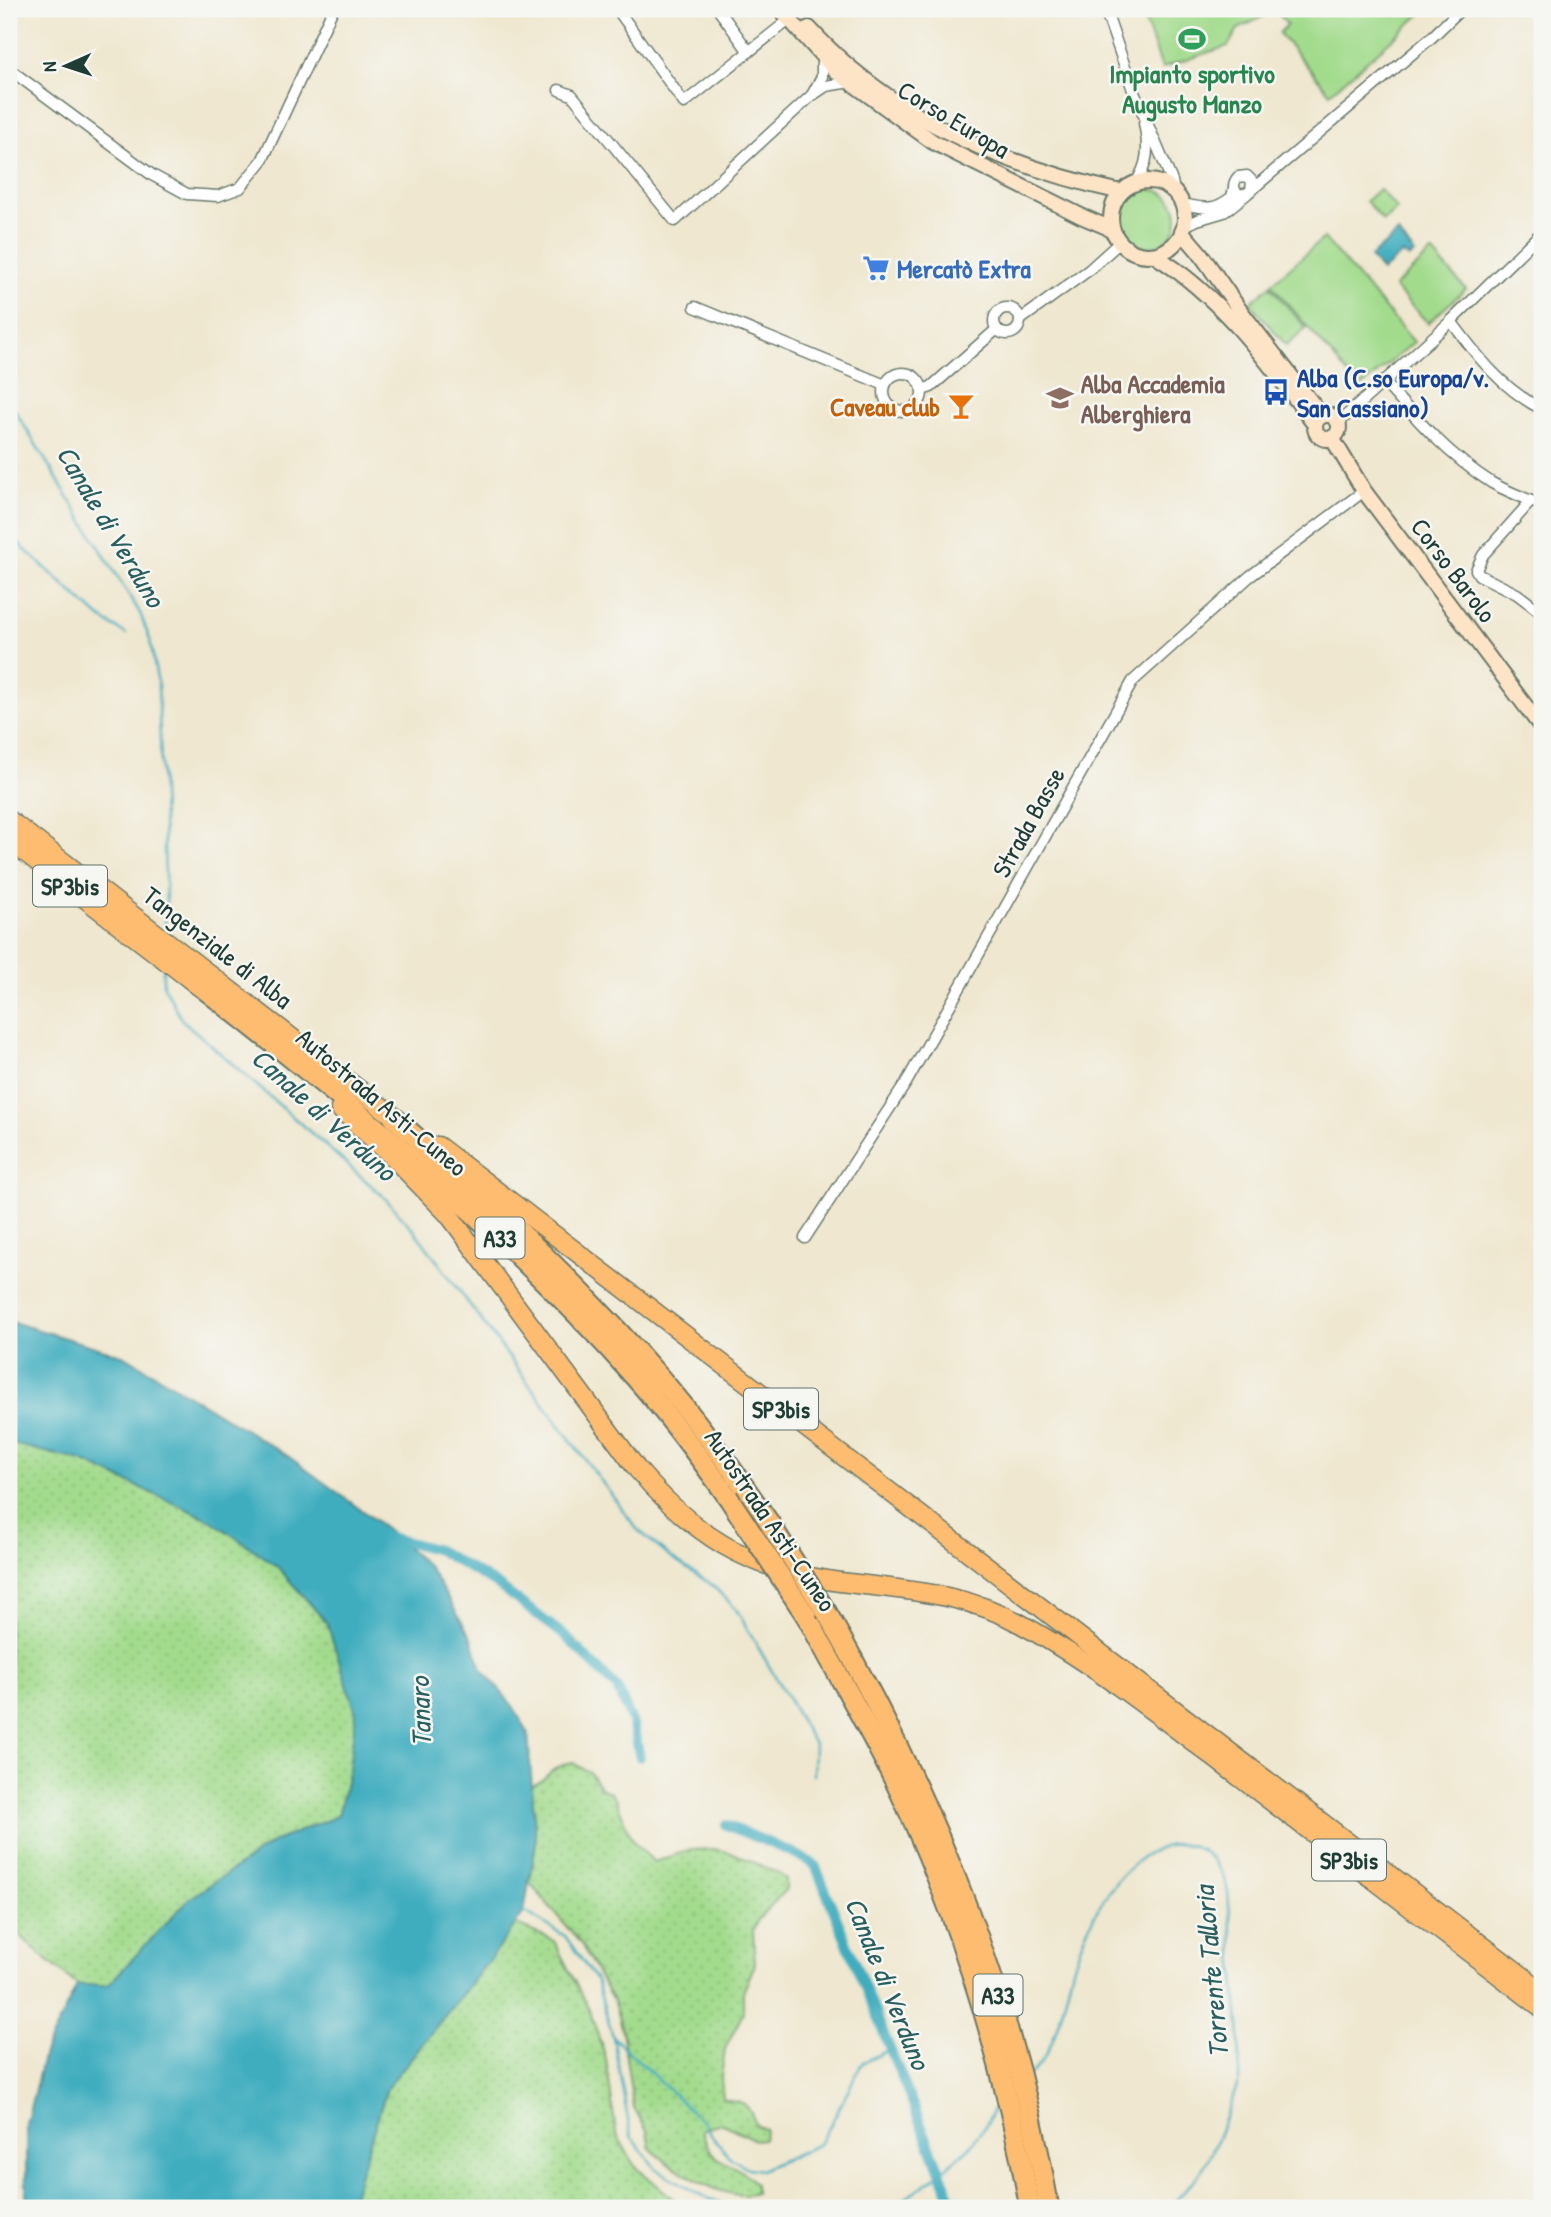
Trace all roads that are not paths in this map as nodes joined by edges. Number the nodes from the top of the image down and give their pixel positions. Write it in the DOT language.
graph roads {
  1 [pos="333,9"];
  2 [pos="626,9"];
  3 [pos="718,9"];
  4 [pos="1105,9"];
  5 [pos="1461,9"];
  6 [pos="787,13"];
  7 [pos="749,51"];
  8 [pos="822,56"];
  9 [pos="9,69"];
  10 [pos="851,82"];
  11 [pos="559,90"];
  12 [pos="811,96"];
  13 [pos="1141,109"];
  14 [pos="1273,171"];
  15 [pos="1250,178"];
  16 [pos="1135,184"];
  17 [pos="1234,188"];
  18 [pos="1121,192"];
  19 [pos="1249,192"];
  20 [pos="1178,198"];
  21 [pos="1183,229"];
  22 [pos="1542,232"];
  23 [pos="1117,237"];
  24 [pos="1154,255"];
  25 [pos="695,306"];
  26 [pos="1020,320"];
  27 [pos="1451,321"];
  28 [pos="997,329"];
  29 [pos="1384,382"];
  30 [pos="885,385"];
  31 [pos="922,390"];
  32 [pos="1542,409"];
  33 [pos="1319,421"];
  34 [pos="1338,423"];
  35 [pos="1332,438"];
  36 [pos="1364,491"];
  37 [pos="1531,501"];
  38 [pos="1542,506"];
  39 [pos="1542,613"];
  40 [pos="1541,723"];
  41 [pos="9,820"];
  42 [pos="9,839"];
  43 [pos="190,978"];
  44 [pos="394,1118"];
  45 [pos="805,1238"];
  46 [pos="910,1790"];
  47 [pos="1542,1991"];
  48 [pos="1542,2008"];
  49 [pos="1030,2208"];
  50 [pos="1049,2208"];
  1 -- 9 [label="street"];
  2 -- 7 [label="street"];
  3 -- 7 [label="street"];
  4 -- 13 [label="street"];
  5 -- 14 [label="street"];
  6 -- 7 [label="street"];
  6 -- 8 [label="main road, Corso Europa"];
  6 -- 18 [label="main road, Corso Europa"];
  8 -- 10 [label="main road, Corso Europa"];
  8 -- 12 [label="street"];
  10 -- 12 [label="street"];
  10 -- 23 [label="main road, Corso Europa"];
  11 -- 12 [label="street"];
  13 -- 16 [label="street"];
  13 -- 20 [label="street"];
  14 -- 15 [label="street"];
  14 -- 19 [label="street"];
  15 -- 17 [label="street"];
  15 -- 19 [label="street"];
  16 -- 18 [label="main road"];
  16 -- 20 [label="main road"];
  17 -- 19 [label="street"];
  17 -- 20 [label="street"];
  18 -- 23 [label="main road"];
  19 -- 21 [label="street"];
  20 -- 21 [label="main road"];
  21 -- 24 [label="main road"];
  21 -- 33 [label="main road"];
  22 -- 27 [label="street"];
  23 -- 24 [label="main road"];
  23 -- 26 [label="street"];
  24 -- 33 [label="main road"];
  25 -- 30 [label="street"];
  26 -- 28 [label="street"];
  26 -- 28 [label="street"];
  27 -- 29 [label="street"];
  27 -- 32 [label="street"];
  28 -- 31 [label="street"];
  29 -- 34 [label="street"];
  29 -- 37 [label="street"];
  30 -- 31 [label="street"];
  30 -- 31 [label="street"];
  33 -- 34 [label="main road"];
  33 -- 35 [label="main road"];
  34 -- 35 [label="main road"];
  35 -- 36 [label="main road, Corso Barolo"];
  36 -- 40 [label="main road, Corso Barolo"];
  36 -- 45 [label="street, Strada Basse"];
  37 -- 38 [label="street"];
  37 -- 39 [label="street"];
  41 -- 44 [label="highway, Tangenziale di Alba / SP3bis"];
  42 -- 43 [label="highway, Tangenziale di Alba / SP3bis"];
  43 -- 46 [label="highway, Autostrada Asti-Cuneo / A33, bridge"];
  43 -- 48 [label="highway, Tangenziale di Alba / SP3bis"];
  44 -- 46 [label="highway, Autostrada Asti-Cuneo / A33, bridge"];
  44 -- 47 [label="highway, SP3bis"];
  46 -- 49 [label="highway, Autostrada Asti-Cuneo / A33"];
  46 -- 50 [label="highway, Autostrada Asti-Cuneo / A33"];
}
